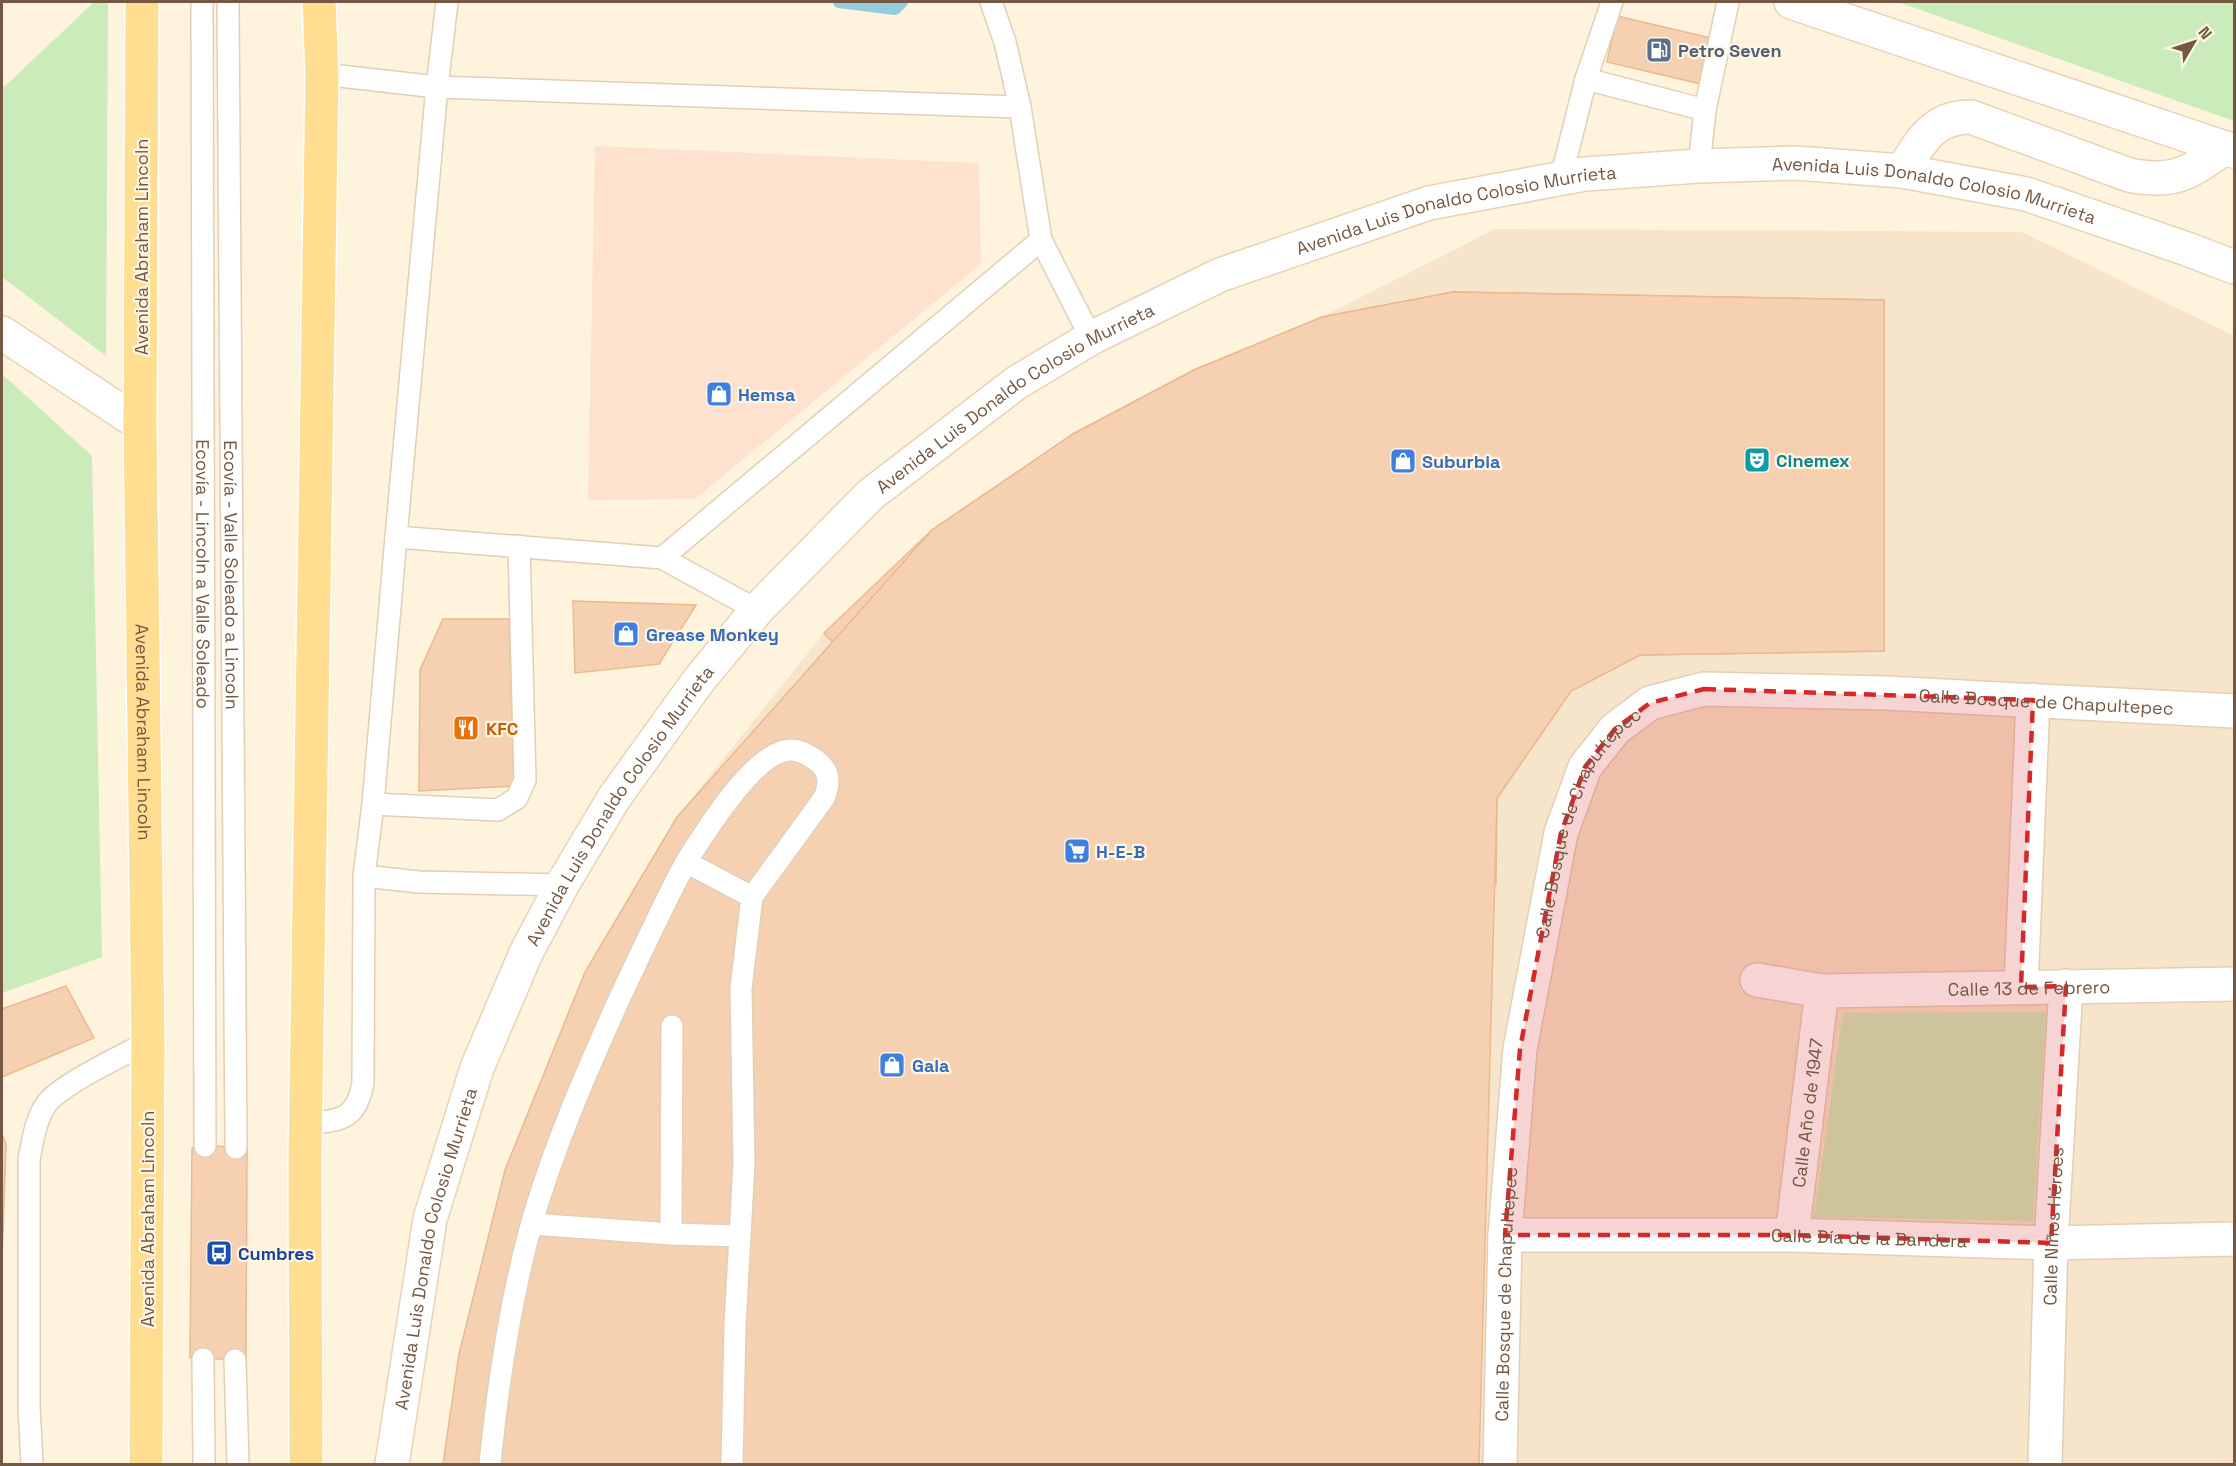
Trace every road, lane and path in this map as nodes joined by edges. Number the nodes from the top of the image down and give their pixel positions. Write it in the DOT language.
graph roads {
  1 [pos="142,2"];
  2 [pos="202,2"];
  3 [pos="228,2"];
  4 [pos="319,2"];
  5 [pos="447,2"];
  6 [pos="991,2"];
  7 [pos="1612,2"];
  8 [pos="1728,2"];
  9 [pos="1791,2"];
  10 [pos="322,74"];
  11 [pos="1586,79"];
  12 [pos="437,87"];
  13 [pos="1020,108"];
  14 [pos="1705,110"];
  15 [pos="2230,150"];
  16 [pos="1699,166"];
  17 [pos="1902,171"];
  18 [pos="1562,178"];
  19 [pos="1041,240"];
  20 [pos="2235,267"];
  21 [pos="2,333"];
  22 [pos="1091,338"];
  23 [pos="140,424"];
  24 [pos="396,537"];
  25 [pos="519,546"];
  26 [pos="662,558"];
  27 [pos="757,610"];
  28 [pos="2033,700"];
  29 [pos="2235,711"];
  30 [pos="373,804"];
  31 [pos="686,862"];
  32 [pos="364,876"];
  33 [pos="562,885"];
  34 [pos="752,897"];
  35 [pos="1757,980"];
  36 [pos="2235,984"];
  37 [pos="2066,986"];
  38 [pos="2021,987"];
  39 [pos="1822,991"];
  40 [pos="672,1026"];
  41 [pos="148,1042"];
  42 [pos="306,1124"];
  43 [pos="205,1146"];
  44 [pos="236,1148"];
  45 [pos="532,1224"];
  46 [pos="671,1233"];
  47 [pos="1505,1235"];
  48 [pos="1792,1235"];
  49 [pos="739,1236"];
  50 [pos="2235,1239"];
  51 [pos="2051,1243"];
  52 [pos="203,1359"];
  53 [pos="235,1360"];
  54 [pos="32,1464"];
  55 [pos="146,1464"];
  56 [pos="204,1464"];
  57 [pos="238,1464"];
  58 [pos="306,1464"];
  59 [pos="392,1464"];
  60 [pos="490,1464"];
  61 [pos="732,1464"];
  62 [pos="1500,1464"];
  63 [pos="2045,1464"];
  1 -- 23 [label="main road, Avenida Abraham Lincoln"];
  2 -- 43 [label="lane, Ecovía - Lincoln a Valle Soleado"];
  3 -- 44 [label="lane, Ecovía - Valle Soleado a Lincoln"];
  4 -- 10 [label="main road"];
  5 -- 12 [label="lane"];
  6 -- 13 [label="lane"];
  7 -- 11 [label="lane"];
  8 -- 14 [label="lane"];
  9 -- 15 [label="street"];
  10 -- 12 [label="lane"];
  10 -- 42 [label="main road"];
  11 -- 14 [label="lane"];
  11 -- 18 [label="lane"];
  12 -- 13 [label="lane"];
  12 -- 24 [label="lane"];
  13 -- 19 [label="lane"];
  14 -- 16 [label="lane"];
  15 -- 17 [label="street"];
  16 -- 17 [label="street, Avenida Luis Donaldo Colosio Murrieta"];
  16 -- 18 [label="street, Avenida Luis Donaldo Colosio Murrieta"];
  17 -- 20 [label="street, Avenida Luis Donaldo Colosio Murrieta"];
  18 -- 22 [label="street, Avenida Luis Donaldo Colosio Murrieta"];
  19 -- 22 [label="lane"];
  19 -- 26 [label="lane"];
  21 -- 23 [label="street"];
  22 -- 27 [label="street, Avenida Luis Donaldo Colosio Murrieta"];
  23 -- 41 [label="main road, Avenida Abraham Lincoln"];
  24 -- 25 [label="lane"];
  24 -- 30 [label="lane"];
  25 -- 26 [label="lane"];
  25 -- 30 [label="lane"];
  26 -- 27 [label="lane"];
  27 -- 33 [label="street, Avenida Luis Donaldo Colosio Murrieta"];
  28 -- 29 [label="street, Calle Bosque de Chapultepec"];
  28 -- 38 [label="street"];
  28 -- 47 [label="street, Calle Bosque de Chapultepec"];
  30 -- 32 [label="lane"];
  31 -- 34 [label="lane"];
  31 -- 34 [label="lane"];
  31 -- 45 [label="lane"];
  32 -- 33 [label="lane"];
  32 -- 42 [label="lane"];
  33 -- 59 [label="street, Avenida Luis Donaldo Colosio Murrieta"];
  34 -- 49 [label="lane"];
  35 -- 39 [label="street, Calle 13 de Febrero"];
  36 -- 37 [label="street, Calle 13 de Febrero"];
  37 -- 38 [label="street, Calle 13 de Febrero"];
  37 -- 51 [label="street, Calle Niños Héroes"];
  38 -- 39 [label="street, Calle 13 de Febrero"];
  39 -- 48 [label="street, Calle Año de 1947"];
  40 -- 46 [label="lane"];
  41 -- 54 [label="lane"];
  41 -- 55 [label="main road, Avenida Abraham Lincoln"];
  42 -- 58 [label="main road"];
  45 -- 46 [label="lane"];
  45 -- 60 [label="lane"];
  46 -- 49 [label="lane"];
  47 -- 48 [label="street, Calle Día de la Bandera"];
  47 -- 62 [label="street, Calle Bosque de Chapultepec"];
  48 -- 51 [label="street, Calle Día de la Bandera"];
  49 -- 61 [label="lane"];
  50 -- 51 [label="street, Calle Día de la Bandera"];
  51 -- 63 [label="street, Calle Niños Héroes"];
  52 -- 56 [label="lane"];
  53 -- 57 [label="lane"];
}
